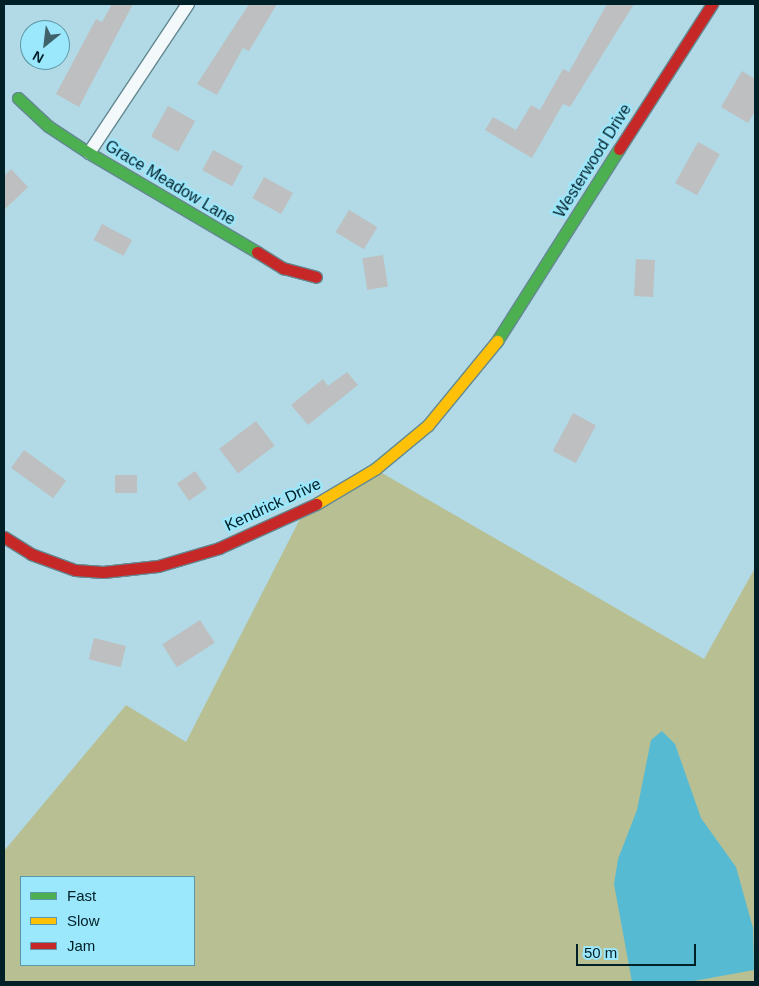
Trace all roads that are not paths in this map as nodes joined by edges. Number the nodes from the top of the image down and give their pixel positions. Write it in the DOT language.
graph roads {
  1 [pos="188,4"];
  2 [pos="712,4"];
  3 [pos="18,98"];
  4 [pos="89,153"];
  5 [pos="316,277"];
  6 [pos="502,335"];
  7 [pos="4,537"];
  1 -- 4 [label="street"];
  2 -- 6 [label="street, Westerwood Drive"];
  3 -- 4 [label="street, Grace Meadow Lane"];
  4 -- 5 [label="street, Grace Meadow Lane"];
  6 -- 7 [label="street, Kendrick Drive"];
}
